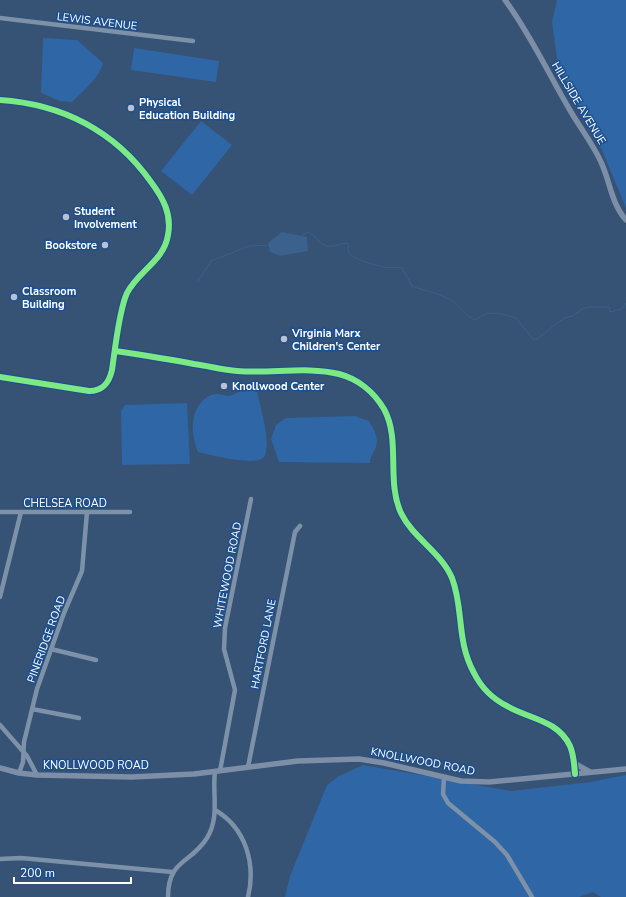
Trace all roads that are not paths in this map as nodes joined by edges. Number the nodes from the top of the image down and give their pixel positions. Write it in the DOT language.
graph roads {
  1 [pos="505,0"];
  2 [pos="0,18"];
  3 [pos="193,41"];
  4 [pos="0,100"];
  5 [pos="626,220"];
  6 [pos="115,351"];
  7 [pos="0,377"];
  8 [pos="251,499"];
  9 [pos="0,512"];
  10 [pos="21,512"];
  11 [pos="87,512"];
  12 [pos="130,512"];
  13 [pos="300,526"];
  14 [pos="0,597"];
  15 [pos="51,649"];
  16 [pos="96,660"];
  17 [pos="32,709"];
  18 [pos="79,718"];
  19 [pos="0,725"];
  20 [pos="22,750"];
  21 [pos="574,763"];
  22 [pos="248,767"];
  23 [pos="0,768"];
  24 [pos="626,769"];
  25 [pos="218,771"];
  26 [pos="19,773"];
  27 [pos="591,773"];
  28 [pos="575,774"];
  29 [pos="37,775"];
  30 [pos="444,778"];
  31 [pos="215,810"];
  32 [pos="0,859"];
  33 [pos="172,872"];
  34 [pos="168,897"];
  35 [pos="248,897"];
  36 [pos="532,897"];
  1 -- 5 [label="main road, HILLSIDE AVENUE"];
  2 -- 3 [label="street, LEWIS AVENUE"];
  4 -- 6 [label="street"];
  6 -- 7 [label="street"];
  6 -- 21 [label="street"];
  8 -- 25 [label="street, WHITEWOOD ROAD"];
  9 -- 10 [label="street, CHELSEA ROAD"];
  10 -- 11 [label="street, CHELSEA ROAD"];
  10 -- 14 [label="street"];
  11 -- 12 [label="street, CHELSEA ROAD"];
  11 -- 15 [label="street, PINERIDGE ROAD"];
  13 -- 22 [label="street, HARTFORD LANE"];
  15 -- 16 [label="street"];
  15 -- 17 [label="street, PINERIDGE ROAD"];
  17 -- 18 [label="street"];
  17 -- 20 [label="street, PINERIDGE ROAD"];
  19 -- 20 [label="street"];
  20 -- 26 [label="street, PINERIDGE ROAD"];
  20 -- 29 [label="street"];
  21 -- 27 [label="main road"];
  21 -- 28 [label="street"];
  22 -- 25 [label="main road, KNOLLWOOD ROAD"];
  22 -- 30 [label="main road, KNOLLWOOD ROAD"];
  23 -- 26 [label="main road, KNOLLWOOD ROAD"];
  24 -- 27 [label="main road, KNOLLWOOD ROAD"];
  25 -- 29 [label="main road, KNOLLWOOD ROAD"];
  25 -- 31 [label="street"];
  26 -- 29 [label="main road, KNOLLWOOD ROAD"];
  27 -- 28 [label="main road, KNOLLWOOD ROAD"];
  28 -- 30 [label="main road, KNOLLWOOD ROAD"];
  30 -- 36 [label="street"];
  31 -- 33 [label="street"];
  31 -- 35 [label="street"];
  32 -- 33 [label="street"];
  33 -- 34 [label="street"];
}
